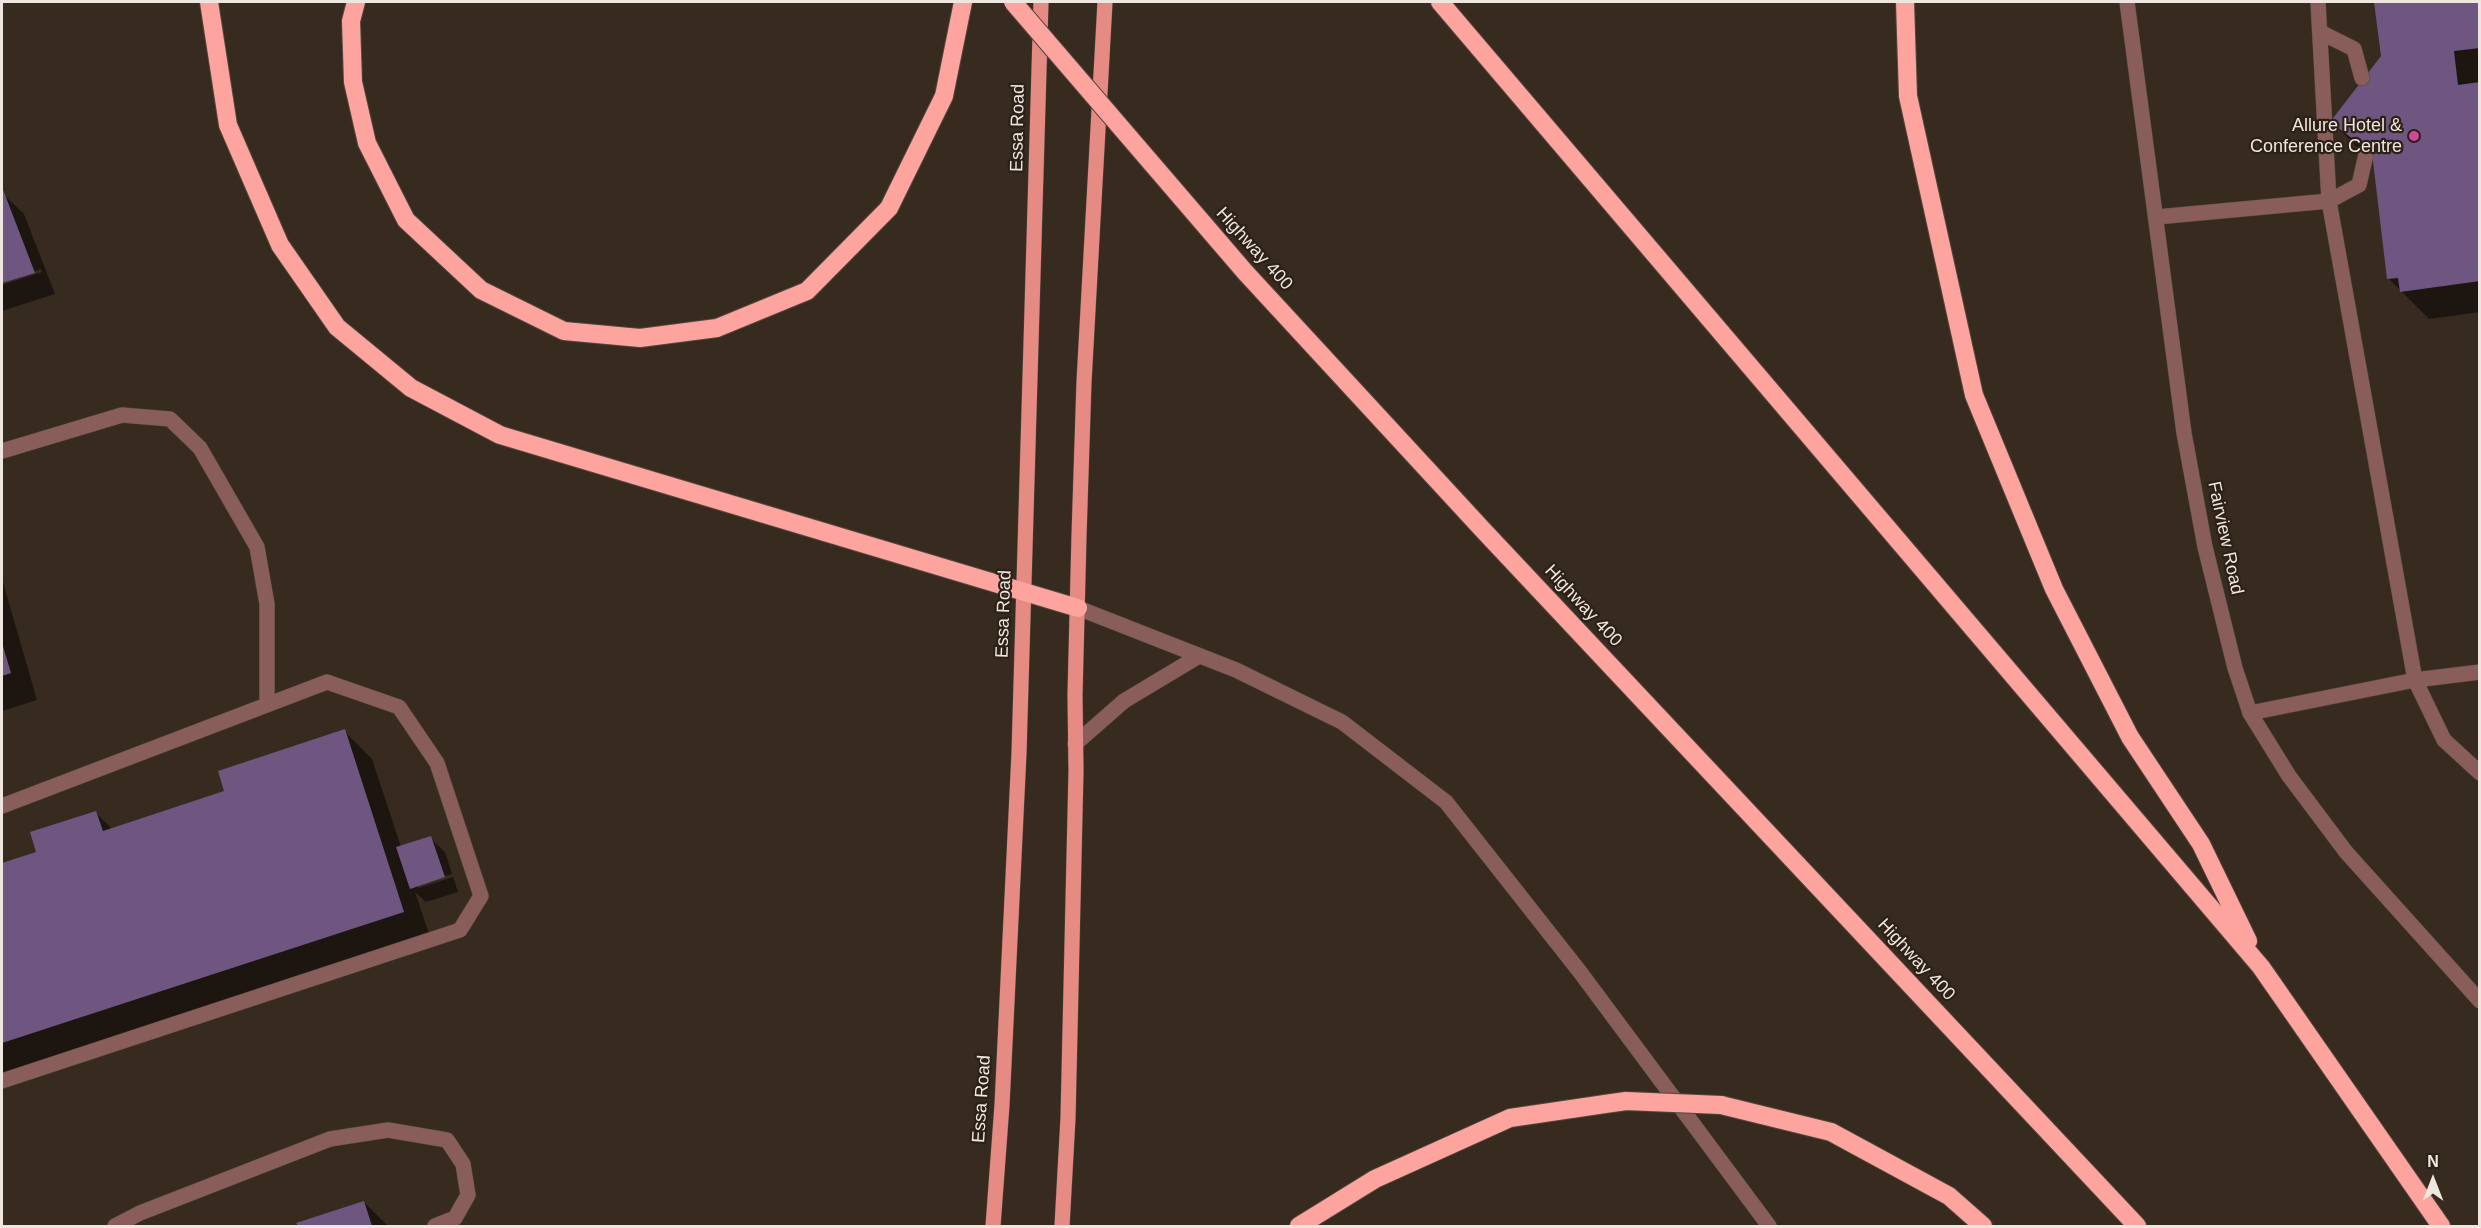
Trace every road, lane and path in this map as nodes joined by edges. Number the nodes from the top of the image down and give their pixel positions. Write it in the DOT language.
graph roads {
  1 [pos="209,2"];
  2 [pos="356,2"];
  3 [pos="963,2"];
  4 [pos="1013,2"];
  5 [pos="1041,2"];
  6 [pos="1105,2"];
  7 [pos="1440,2"];
  8 [pos="1905,2"];
  9 [pos="2127,2"];
  10 [pos="2318,2"];
  11 [pos="2320,32"];
  12 [pos="2362,78"];
  13 [pos="2367,150"];
  14 [pos="2329,201"];
  15 [pos="2157,217"];
  16 [pos="2,451"];
  17 [pos="1025,591"];
  18 [pos="1078,608"];
  19 [pos="1199,656"];
  20 [pos="2480,672"];
  21 [pos="2415,680"];
  22 [pos="267,705"];
  23 [pos="2250,713"];
  24 [pos="1076,744"];
  25 [pos="2480,773"];
  26 [pos="2,806"];
  27 [pos="2261,967"];
  28 [pos="2480,1001"];
  29 [pos="2,1081"];
  30 [pos="115,1227"];
  31 [pos="435,1227"];
  32 [pos="993,1227"];
  33 [pos="1062,1227"];
  34 [pos="1299,1227"];
  35 [pos="1769,1227"];
  36 [pos="1983,1227"];
  37 [pos="2137,1227"];
  38 [pos="2441,1227"];
  1 -- 17 [label="highway"];
  2 -- 3 [label="highway"];
  4 -- 37 [label="highway, Highway 400, bridge"];
  5 -- 17 [label="main road, Essa Road"];
  6 -- 18 [label="main road"];
  7 -- 27 [label="highway"];
  8 -- 27 [label="highway"];
  9 -- 15 [label="street, Fairview Road"];
  10 -- 11 [label="street"];
  11 -- 12 [label="street"];
  11 -- 14 [label="street"];
  13 -- 14 [label="street"];
  14 -- 15 [label="street"];
  14 -- 21 [label="street"];
  15 -- 23 [label="street, Fairview Road"];
  16 -- 22 [label="street"];
  17 -- 18 [label="highway"];
  17 -- 32 [label="main road, Essa Road"];
  18 -- 19 [label="street"];
  18 -- 24 [label="main road"];
  19 -- 24 [label="street"];
  19 -- 35 [label="street"];
  20 -- 21 [label="street"];
  21 -- 23 [label="street"];
  21 -- 25 [label="street"];
  22 -- 26 [label="street"];
  22 -- 29 [label="street"];
  23 -- 28 [label="street, Fairview Road"];
  24 -- 33 [label="main road"];
  27 -- 38 [label="highway"];
  30 -- 31 [label="street"];
  34 -- 36 [label="highway, bridge"];
}
